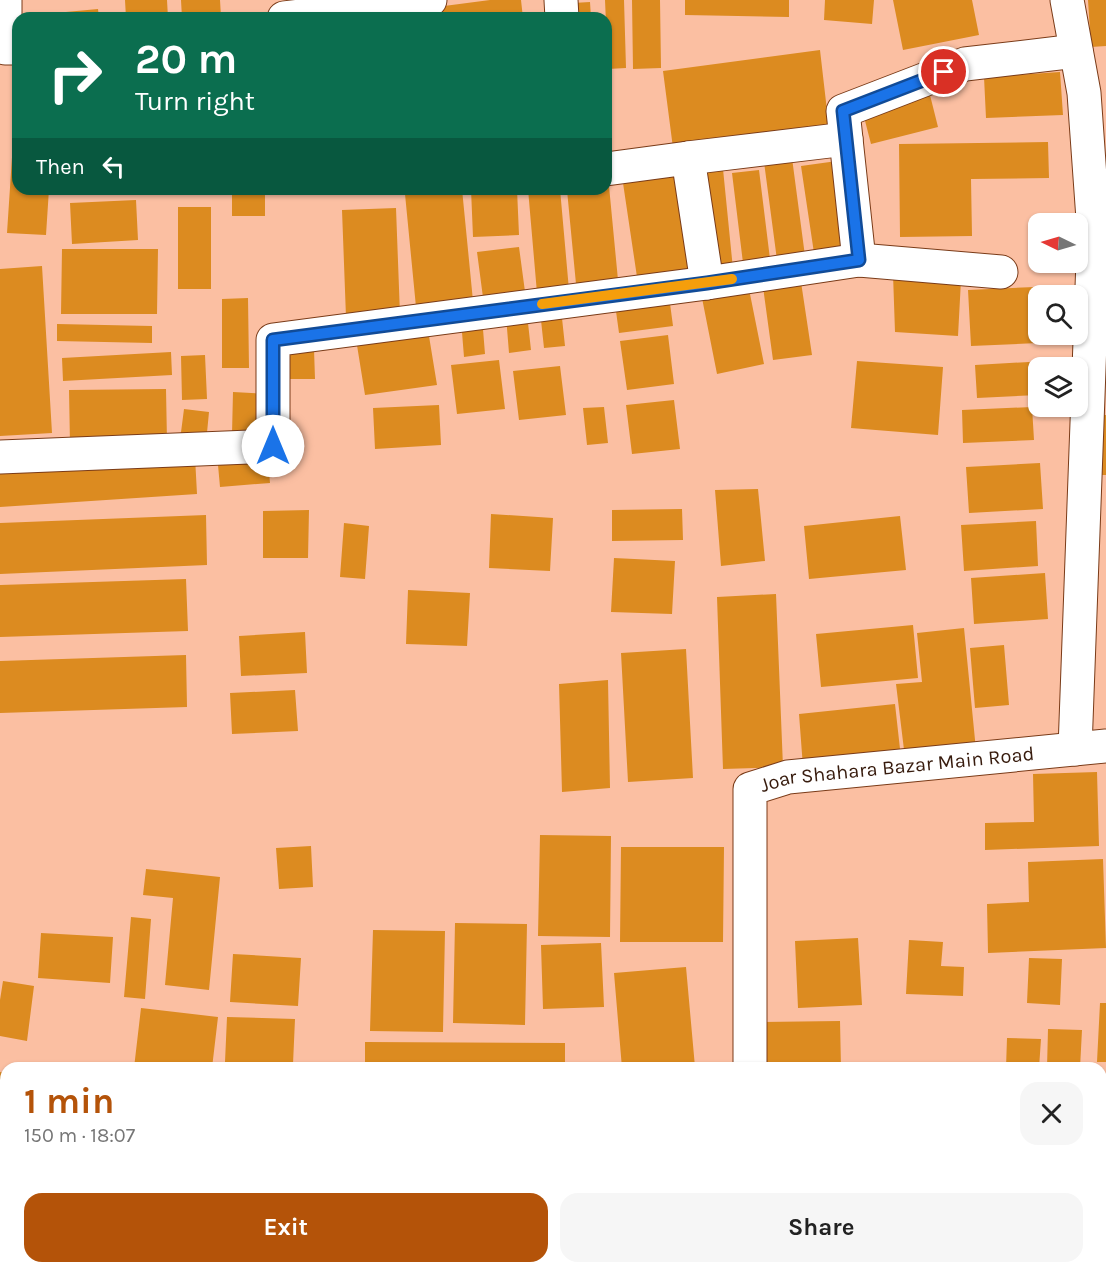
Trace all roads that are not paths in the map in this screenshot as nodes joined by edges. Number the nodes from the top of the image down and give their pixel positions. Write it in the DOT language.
graph roads {
  1 [pos="5,0"];
  2 [pos="430,0"];
  3 [pos="1067,0"];
  4 [pos="333,12"];
  5 [pos="8,48"];
  6 [pos="1076,51"];
  7 [pos="846,139"];
  8 [pos="688,158"];
  9 [pos="612,168"];
  10 [pos="859,260"];
  11 [pos="1001,272"];
  12 [pos="707,283"];
  13 [pos="0,457"];
  14 [pos="1091,748"];
  15 [pos="750,1062"];
  1 -- 5 [label="street"];
  2 -- 4 [label="street"];
  3 -- 6 [label="street"];
  6 -- 7 [label="street"];
  6 -- 14 [label="street"];
  7 -- 8 [label="street"];
  7 -- 10 [label="street"];
  8 -- 9 [label="street"];
  8 -- 12 [label="street"];
  10 -- 11 [label="street"];
  10 -- 12 [label="street"];
  12 -- 13 [label="street"];
  14 -- 15 [label="street, Joar Shahara Bazar Main Road"];
}
